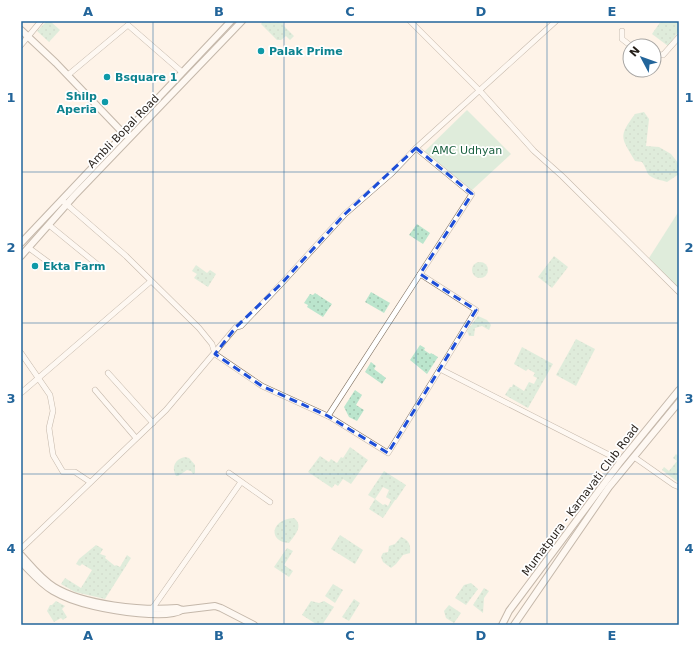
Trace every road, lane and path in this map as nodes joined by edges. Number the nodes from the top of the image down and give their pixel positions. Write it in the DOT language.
graph roads {
  1 [pos="41,21"];
  2 [pos="231,21"];
  3 [pos="242,21"];
  4 [pos="556,21"];
  5 [pos="412,22"];
  6 [pos="21,30"];
  7 [pos="622,31"];
  8 [pos="28,36"];
  9 [pos="679,37"];
  10 [pos="622,38"];
  11 [pos="21,45"];
  12 [pos="662,55"];
  13 [pos="182,72"];
  14 [pos="68,75"];
  15 [pos="480,91"];
  16 [pos="123,133"];
  17 [pos="129,139"];
  18 [pos="416,148"];
  19 [pos="61,200"];
  20 [pos="67,204"];
  21 [pos="49,225"];
  22 [pos="21,243"];
  23 [pos="29,248"];
  24 [pos="21,256"];
  25 [pos="48,262"];
  26 [pos="98,265"];
  27 [pos="420,274"];
  28 [pos="151,281"];
  29 [pos="679,292"];
  30 [pos="21,353"];
  31 [pos="215,354"];
  32 [pos="440,369"];
  33 [pos="108,373"];
  34 [pos="38,377"];
  35 [pos="95,390"];
  36 [pos="679,390"];
  37 [pos="21,393"];
  38 [pos="679,402"];
  39 [pos="328,416"];
  40 [pos="153,423"];
  41 [pos="136,438"];
  42 [pos="634,457"];
  43 [pos="620,461"];
  44 [pos="228,473"];
  45 [pos="90,482"];
  46 [pos="241,482"];
  47 [pos="679,487"];
  48 [pos="270,502"];
  49 [pos="21,549"];
  50 [pos="21,555"];
  51 [pos="21,562"];
  52 [pos="55,590"];
  53 [pos="152,609"];
  54 [pos="182,610"];
  55 [pos="254,625"];
  56 [pos="502,625"];
  57 [pos="514,625"];
  1 -- 8 [label="street"];
  2 -- 13 [label="street, Ambli Bopal Road"];
  3 -- 17 [label="street, Ambli Bopal Road"];
  4 -- 15 [label="street"];
  5 -- 15 [label="street"];
  6 -- 8 [label="street"];
  7 -- 10 [label="street"];
  8 -- 11 [label="street"];
  8 -- 14 [label="street"];
  9 -- 12 [label="street"];
  13 -- 14 [label="street"];
  13 -- 16 [label="street, Ambli Bopal Road"];
  14 -- 16 [label="street"];
  15 -- 18 [label="street"];
  15 -- 29 [label="street"];
  16 -- 17 [label="street"];
  16 -- 19 [label="street, Ambli Bopal Road"];
  17 -- 20 [label="street, Ambli Bopal Road"];
  18 -- 27 [label="street"];
  18 -- 31 [label="street"];
  19 -- 20 [label="street"];
  19 -- 22 [label="street, Ambli Bopal Road"];
  20 -- 21 [label="street, Ambli Bopal Road"];
  20 -- 28 [label="street"];
  21 -- 23 [label="street, Ambli Bopal Road"];
  21 -- 26 [label="street"];
  23 -- 24 [label="street, Ambli Bopal Road"];
  23 -- 25 [label="street"];
  27 -- 32 [label="street"];
  27 -- 39 [label="street"];
  28 -- 31 [label="street"];
  28 -- 34 [label="street"];
  30 -- 34 [label="street"];
  31 -- 39 [label="street"];
  31 -- 40 [label="street"];
  32 -- 39 [label="street"];
  32 -- 43 [label="street"];
  33 -- 40 [label="street"];
  34 -- 37 [label="street"];
  34 -- 45 [label="street"];
  35 -- 41 [label="street"];
  36 -- 43 [label="street, Mumatpura - Karnavati Club Road"];
  38 -- 42 [label="street, Mumatpura - Karnavati Club Road"];
  40 -- 41 [label="street"];
  41 -- 45 [label="street"];
  42 -- 47 [label="street"];
  42 -- 57 [label="street, Mumatpura - Karnavati Club Road"];
  43 -- 56 [label="street, Mumatpura - Karnavati Club Road"];
  44 -- 46 [label="street"];
  45 -- 49 [label="street"];
  46 -- 48 [label="street"];
  46 -- 53 [label="street"];
  50 -- 52 [label="street"];
  51 -- 52 [label="street"];
  52 -- 53 [label="street"];
  52 -- 54 [label="street"];
  53 -- 54 [label="street"];
  54 -- 55 [label="street"];
}
